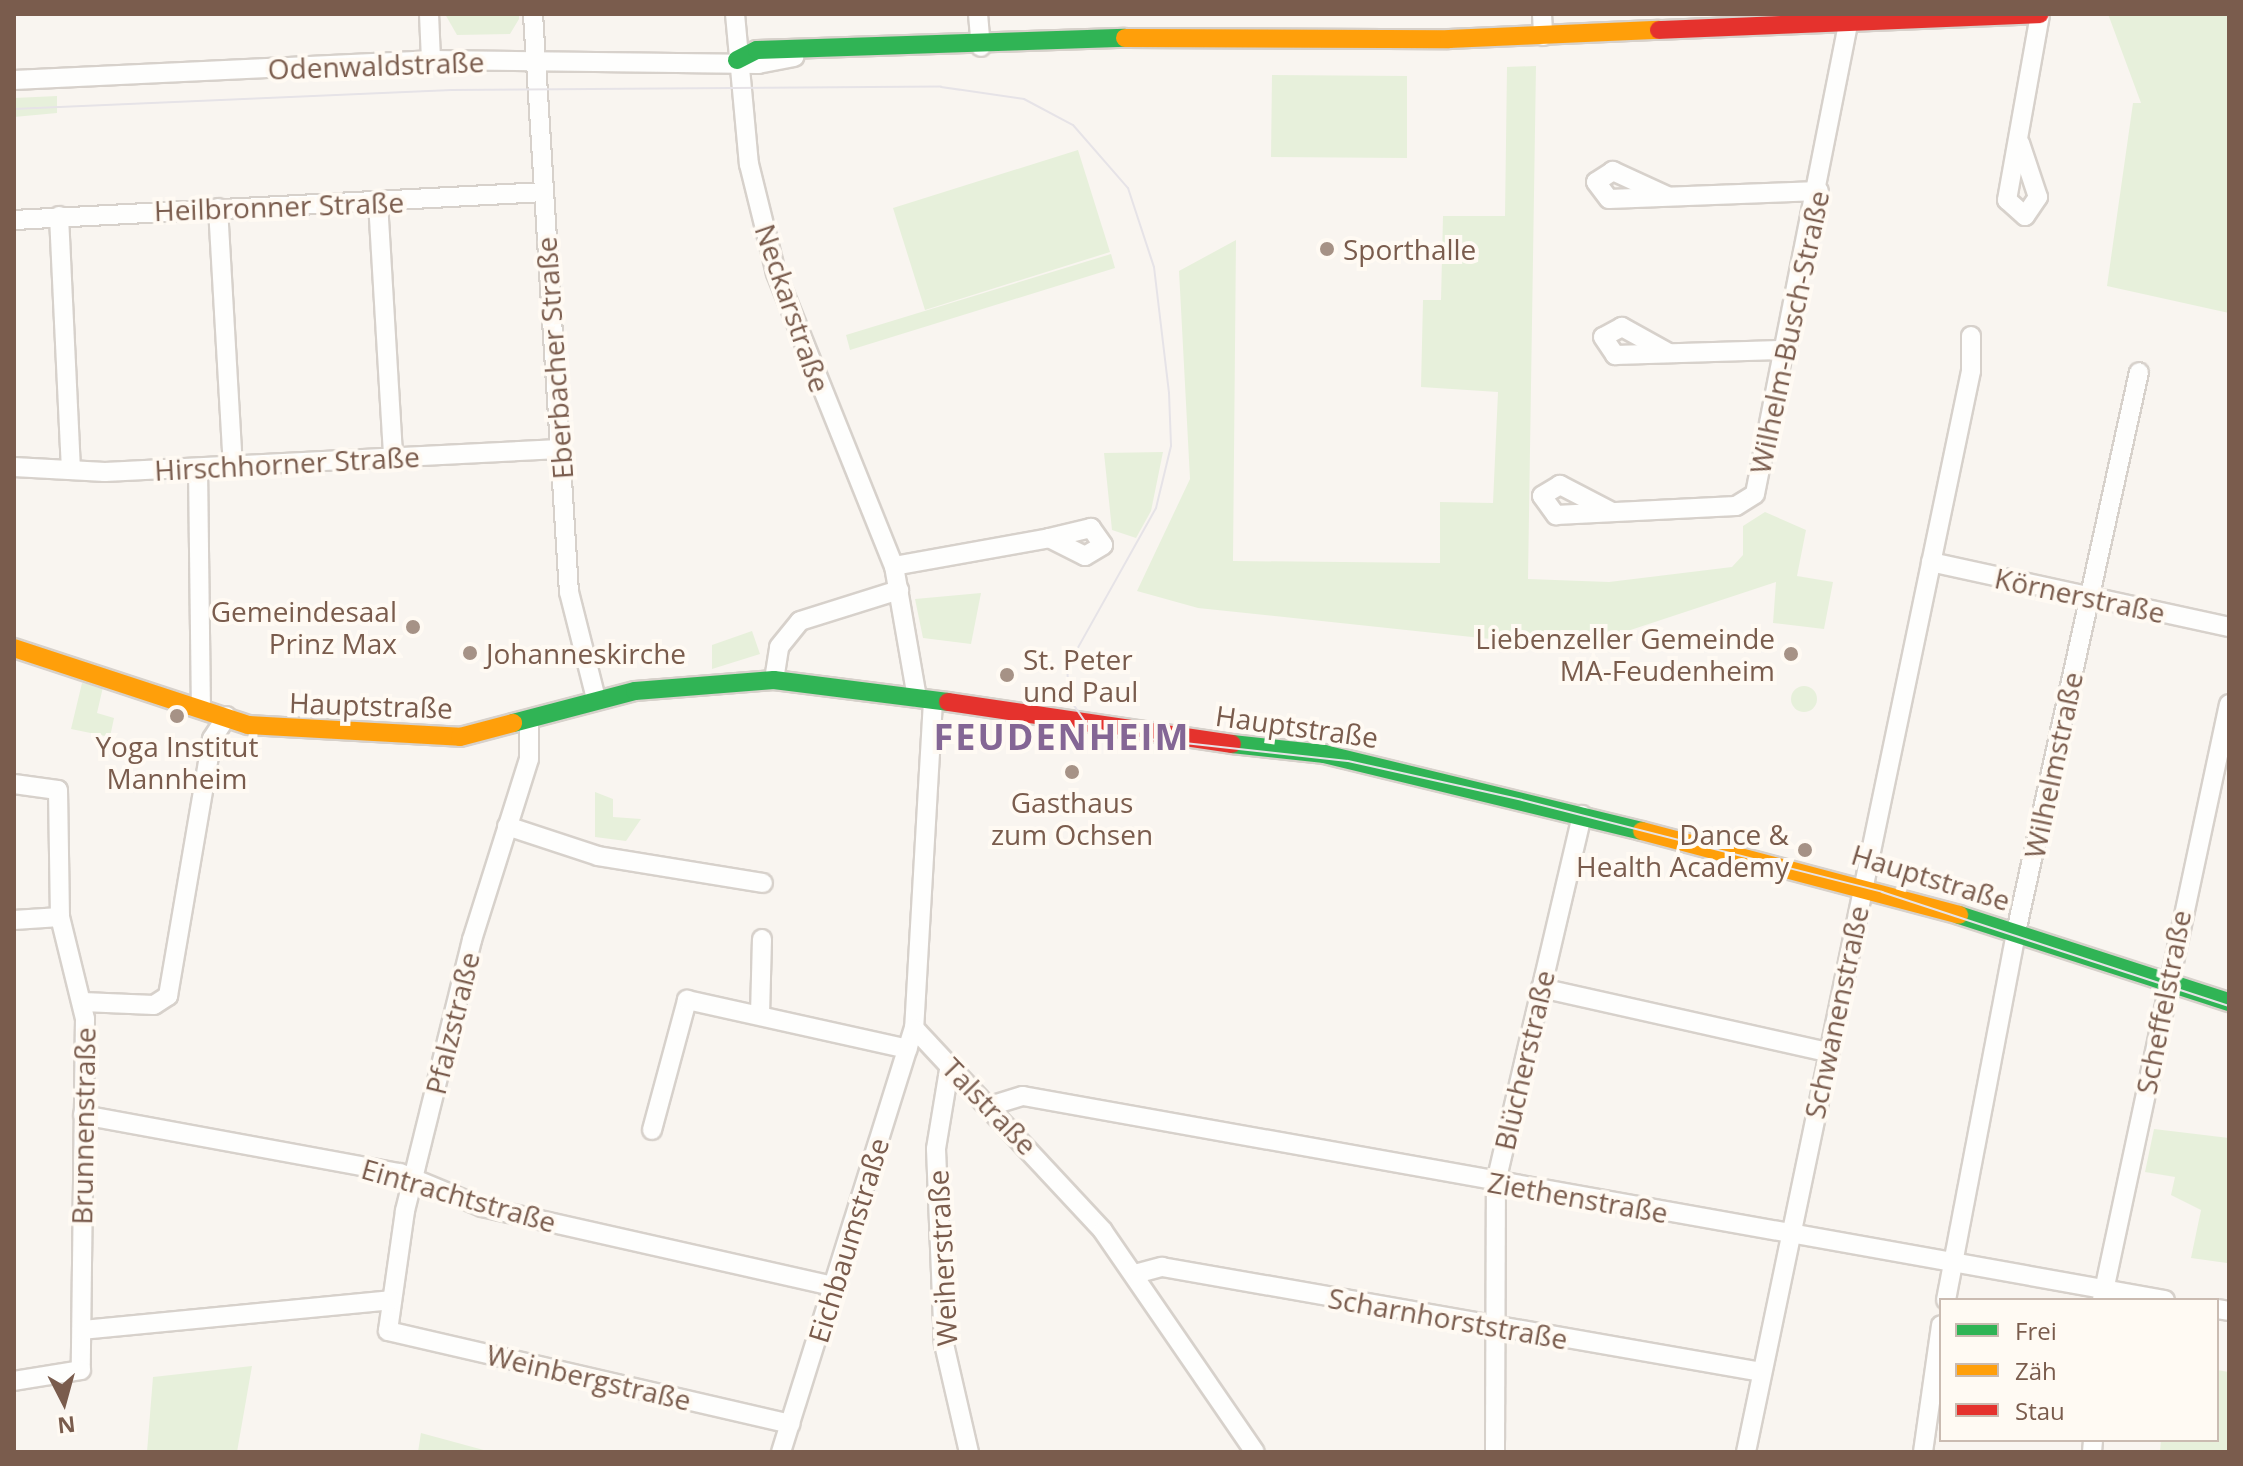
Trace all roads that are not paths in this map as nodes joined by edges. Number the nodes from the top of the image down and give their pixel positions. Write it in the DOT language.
graph roads {
  1 [pos="429,14"];
  2 [pos="533,14"];
  3 [pos="735,14"];
  4 [pos="978,14"];
  5 [pos="1542,14"];
  6 [pos="2040,14"];
  7 [pos="1848,26"];
  8 [pos="1543,36"];
  9 [pos="981,47"];
  10 [pos="431,60"];
  11 [pos="737,60"];
  12 [pos="536,62"];
  13 [pos="14,80"];
  14 [pos="2020,143"];
  15 [pos="1819,191"];
  16 [pos="544,192"];
  17 [pos="1667,196"];
  18 [pos="378,202"];
  19 [pos="218,208"];
  20 [pos="59,216"];
  21 [pos="14,220"];
  22 [pos="1971,336"];
  23 [pos="1788,350"];
  24 [pos="1669,353"];
  25 [pos="2139,372"];
  26 [pos="559,449"];
  27 [pos="393,458"];
  28 [pos="233,466"];
  29 [pos="14,467"];
  30 [pos="198,468"];
  31 [pos="71,470"];
  32 [pos="1612,512"];
  33 [pos="1049,538"];
  34 [pos="1931,562"];
  35 [pos="894,566"];
  36 [pos="899,590"];
  37 [pos="2090,597"];
  38 [pos="2229,627"];
  39 [pos="14,648"];
  40 [pos="774,680"];
  41 [pos="596,699"];
  42 [pos="925,699"];
  43 [pos="2229,704"];
  44 [pos="201,705"];
  45 [pos="227,716"];
  46 [pos="529,720"];
  47 [pos="14,784"];
  48 [pos="1582,815"];
  49 [pos="507,826"];
  50 [pos="763,883"];
  51 [pos="1863,884"];
  52 [pos="60,917"];
  53 [pos="14,920"];
  54 [pos="2016,932"];
  55 [pos="762,939"];
  56 [pos="2166,982"];
  57 [pos="1541,988"];
  58 [pos="83,1002"];
  59 [pos="2229,1002"];
  60 [pos="760,1015"];
  61 [pos="914,1028"];
  62 [pos="908,1049"];
  63 [pos="1828,1052"];
  64 [pos="950,1064"];
  65 [pos="993,1105"];
  66 [pos="83,1115"];
  67 [pos="652,1130"];
  68 [pos="414,1182"];
  69 [pos="1496,1182"];
  70 [pos="1790,1236"];
  71 [pos="1952,1266"];
  72 [pos="1135,1274"];
  73 [pos="833,1286"];
  74 [pos="2102,1295"];
  75 [pos="1946,1298"];
  76 [pos="2140,1298"];
  77 [pos="392,1300"];
  78 [pos="1495,1326"];
  79 [pos="82,1330"];
  80 [pos="388,1331"];
  81 [pos="1939,1339"];
  82 [pos="1761,1372"];
  83 [pos="14,1381"];
  84 [pos="790,1424"];
  85 [pos="781,1452"];
  86 [pos="969,1452"];
  87 [pos="1255,1452"];
  88 [pos="1495,1452"];
  89 [pos="1746,1452"];
  90 [pos="1923,1452"];
  1 -- 10 [label="street"];
  2 -- 12 [label="street, Eberbacher Straße"];
  3 -- 11 [label="street, Neckarstraße"];
  4 -- 9 [label="street"];
  5 -- 8 [label="street"];
  6 -- 7 [label="street"];
  6 -- 14 [label="street"];
  7 -- 8 [label="street"];
  7 -- 15 [label="street, Wilhelm-Busch-Straße"];
  8 -- 9 [label="street"];
  9 -- 11 [label="street"];
  10 -- 12 [label="street, Odenwaldstraße"];
  10 -- 13 [label="street, Odenwaldstraße"];
  11 -- 12 [label="street, Odenwaldstraße"];
  11 -- 35 [label="street, Neckarstraße"];
  12 -- 16 [label="street, Eberbacher Straße"];
  15 -- 17 [label="street"];
  15 -- 23 [label="street, Wilhelm-Busch-Straße"];
  16 -- 18 [label="street, Heilbronner Straße"];
  16 -- 26 [label="street, Eberbacher Straße"];
  18 -- 19 [label="street, Heilbronner Straße"];
  18 -- 27 [label="street"];
  19 -- 20 [label="street, Heilbronner Straße"];
  19 -- 28 [label="street"];
  20 -- 21 [label="street, Heilbronner Straße"];
  20 -- 31 [label="street"];
  22 -- 34 [label="street, Schwanenstraße"];
  23 -- 24 [label="street"];
  23 -- 32 [label="street, Wilhelm-Busch-Straße"];
  25 -- 37 [label="street, Wilhelmstraße"];
  26 -- 27 [label="street, Hirschhorner Straße"];
  26 -- 41 [label="street, Eberbacher Straße"];
  27 -- 28 [label="street, Hirschhorner Straße"];
  28 -- 30 [label="street, Hirschhorner Straße"];
  29 -- 31 [label="street, Hirschhorner Straße"];
  30 -- 31 [label="street, Hirschhorner Straße"];
  30 -- 44 [label="street"];
  33 -- 35 [label="street"];
  34 -- 37 [label="street, Körnerstraße"];
  34 -- 51 [label="street, Schwanenstraße"];
  35 -- 36 [label="street, Neckarstraße"];
  36 -- 40 [label="street"];
  36 -- 42 [label="street, Neckarstraße"];
  37 -- 38 [label="street, Körnerstraße"];
  37 -- 54 [label="street, Wilhelmstraße"];
  39 -- 44 [label="street, Hauptstraße"];
  40 -- 41 [label="street, Hauptstraße"];
  40 -- 42 [label="street, Hauptstraße"];
  41 -- 46 [label="street, Hauptstraße"];
  42 -- 48 [label="street, Hauptstraße"];
  42 -- 61 [label="street"];
  43 -- 56 [label="street, Scheffelstraße"];
  44 -- 45 [label="street, Hauptstraße"];
  45 -- 46 [label="street, Hauptstraße"];
  45 -- 58 [label="street"];
  46 -- 49 [label="street, Pfalzstraße"];
  47 -- 52 [label="street, Brunnenstraße"];
  48 -- 51 [label="street, Hauptstraße"];
  48 -- 57 [label="street, Blücherstraße"];
  49 -- 50 [label="street"];
  49 -- 68 [label="street, Pfalzstraße"];
  51 -- 54 [label="street, Hauptstraße"];
  51 -- 63 [label="street, Schwanenstraße"];
  52 -- 53 [label="street"];
  52 -- 58 [label="street, Brunnenstraße"];
  54 -- 56 [label="street, Hauptstraße"];
  54 -- 71 [label="street, Wilhelmstraße"];
  55 -- 60 [label="street"];
  56 -- 59 [label="street, Hauptstraße"];
  56 -- 74 [label="street, Scheffelstraße"];
  57 -- 63 [label="street"];
  57 -- 69 [label="street, Blücherstraße"];
  58 -- 66 [label="street, Brunnenstraße"];
  60 -- 62 [label="street"];
  60 -- 67 [label="street"];
  61 -- 62 [label="street, Eichbaumstraße"];
  61 -- 64 [label="street, Talstraße"];
  62 -- 73 [label="street, Eichbaumstraße"];
  63 -- 70 [label="street, Schwanenstraße"];
  64 -- 65 [label="street, Talstraße"];
  64 -- 86 [label="street, Weiherstraße"];
  65 -- 69 [label="street, Ziethenstraße"];
  65 -- 72 [label="street, Talstraße"];
  66 -- 68 [label="street, Eintrachtstraße"];
  66 -- 79 [label="street, Brunnenstraße"];
  68 -- 73 [label="street, Eintrachtstraße"];
  68 -- 77 [label="street, Pfalzstraße"];
  69 -- 70 [label="street, Ziethenstraße"];
  69 -- 78 [label="street, Blücherstraße"];
  70 -- 71 [label="street, Ziethenstraße"];
  70 -- 82 [label="street, Schwanenstraße"];
  71 -- 74 [label="street, Ziethenstraße"];
  71 -- 75 [label="street, Wilhelmstraße"];
  72 -- 78 [label="street, Scharnhorststraße"];
  72 -- 87 [label="street, Talstraße"];
  73 -- 84 [label="street, Eichbaumstraße"];
  74 -- 76 [label="street, Ziethenstraße"];
  77 -- 79 [label="street"];
  77 -- 80 [label="street, Pfalzstraße"];
  78 -- 82 [label="street, Scharnhorststraße"];
  78 -- 88 [label="street, Blücherstraße"];
  79 -- 83 [label="street, Brunnenstraße"];
  80 -- 84 [label="street, Weinbergstraße"];
  81 -- 90 [label="street"];
  82 -- 89 [label="street, Schwanenstraße"];
  84 -- 85 [label="street, Eichbaumstraße"];
}
